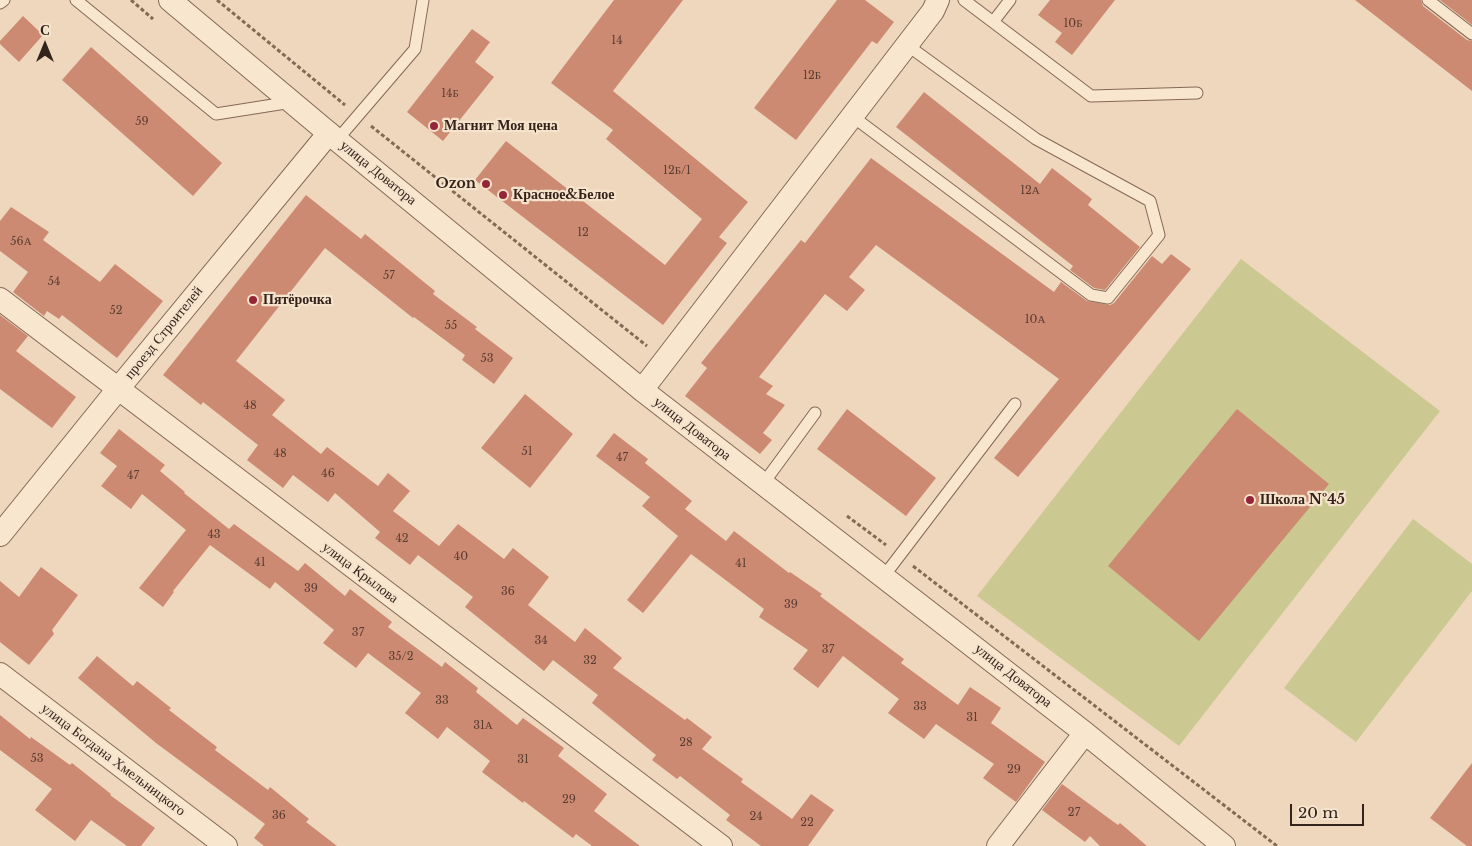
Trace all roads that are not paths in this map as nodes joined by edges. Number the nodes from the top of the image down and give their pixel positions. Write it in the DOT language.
graph roads {
  1 [pos="4,0"];
  2 [pos="76,0"];
  3 [pos="170,0"];
  4 [pos="423,0"];
  5 [pos="938,0"];
  6 [pos="964,0"];
  7 [pos="1010,0"];
  8 [pos="1428,0"];
  9 [pos="0,3"];
  10 [pos="993,22"];
  11 [pos="1472,34"];
  12 [pos="907,45"];
  13 [pos="1197,93"];
  14 [pos="292,102"];
  15 [pos="852,116"];
  16 [pos="333,137"];
  17 [pos="0,299"];
  18 [pos="118,389"];
  19 [pos="642,390"];
  20 [pos="1015,404"];
  21 [pos="815,414"];
  22 [pos="763,484"];
  23 [pos="0,535"];
  24 [pos="884,576"];
  25 [pos="0,674"];
  26 [pos="1085,733"];
  27 [pos="226,846"];
  28 [pos="721,846"];
  29 [pos="998,846"];
  30 [pos="1224,846"];
  1 -- 9 [label="lane"];
  2 -- 14 [label="lane"];
  3 -- 14 [label="street, улица Доватора"];
  4 -- 16 [label="lane"];
  5 -- 12 [label="street"];
  6 -- 10 [label="lane"];
  7 -- 10 [label="lane"];
  8 -- 11 [label="lane"];
  10 -- 13 [label="lane"];
  12 -- 15 [label="street"];
  12 -- 15 [label="lane"];
  14 -- 16 [label="street, улица Доватора"];
  15 -- 19 [label="street"];
  16 -- 18 [label="street, проезд Строителей"];
  16 -- 19 [label="street, улица Доватора"];
  17 -- 18 [label="street, улица Крылова"];
  18 -- 23 [label="street, проезд Строителей"];
  18 -- 28 [label="street, улица Крылова"];
  19 -- 22 [label="street, улица Доватора"];
  20 -- 24 [label="lane"];
  21 -- 22 [label="lane"];
  22 -- 24 [label="street, улица Доватора"];
  24 -- 26 [label="street, улица Доватора"];
  25 -- 27 [label="street, улица Богдана Хмельницкого"];
  26 -- 29 [label="street"];
  26 -- 30 [label="street, улица Доватора"];
}
